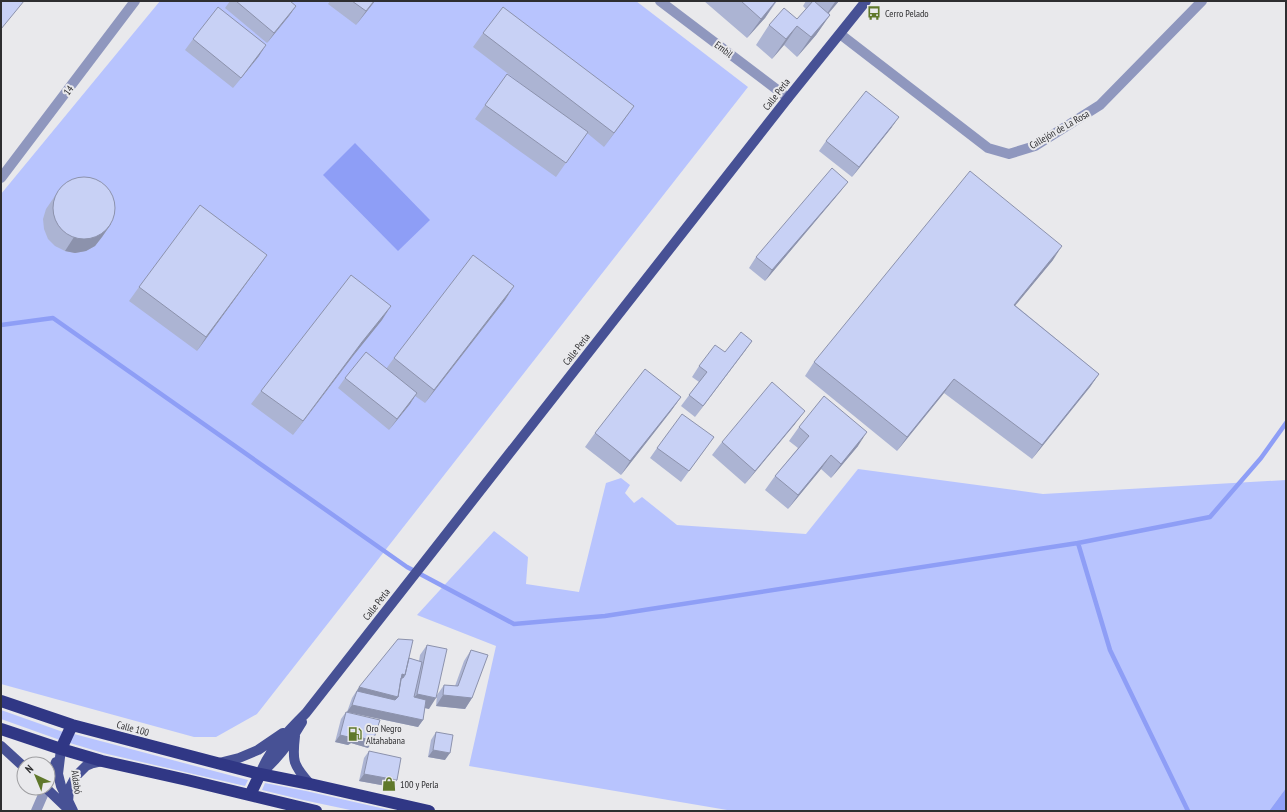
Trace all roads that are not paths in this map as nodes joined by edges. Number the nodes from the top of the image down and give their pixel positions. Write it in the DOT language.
graph roads {
  1 [pos="135,1"];
  2 [pos="660,1"];
  3 [pos="866,1"];
  4 [pos="1202,1"];
  5 [pos="840,34"];
  6 [pos="788,98"];
  7 [pos="1,178"];
  8 [pos="1,701"];
  9 [pos="72,724"];
  10 [pos="1,729"];
  11 [pos="292,732"];
  12 [pos="1,746"];
  13 [pos="61,750"];
  14 [pos="16,760"];
  15 [pos="102,762"];
  16 [pos="56,763"];
  17 [pos="217,763"];
  18 [pos="260,774"];
  19 [pos="310,784"];
  20 [pos="250,795"];
  21 [pos="43,796"];
  22 [pos="56,796"];
  23 [pos="70,808"];
  24 [pos="36,811"];
  25 [pos="316,811"];
  26 [pos="429,811"];
  1 -- 7 [label="street, 14"];
  2 -- 6 [label="street, Embil"];
  3 -- 5 [label="main road, Calle Perla"];
  4 -- 5 [label="street, Callejón de La Rosa"];
  5 -- 6 [label="main road, Calle Perla"];
  6 -- 11 [label="main road, Calle Perla"];
  8 -- 9 [label="highway, Calle 100"];
  9 -- 13 [label="highway"];
  9 -- 17 [label="highway, Calle 100"];
  10 -- 13 [label="highway"];
  11 -- 17 [label="main road"];
  11 -- 18 [label="main road, Calle Perla"];
  11 -- 19 [label="main road"];
  12 -- 14 [label="main road"];
  13 -- 15 [label="highway"];
  13 -- 16 [label="main road"];
  13 -- 23 [label="main road, Aldabó"];
  15 -- 20 [label="highway"];
  15 -- 23 [label="main road"];
  17 -- 18 [label="highway, Calle 100"];
  18 -- 19 [label="highway, Calle 100"];
  18 -- 20 [label="highway"];
  19 -- 26 [label="highway, Calle 100"];
  20 -- 25 [label="highway"];
  21 -- 24 [label="street"];
  22 -- 23 [label="main road, Aldabó"];
}
